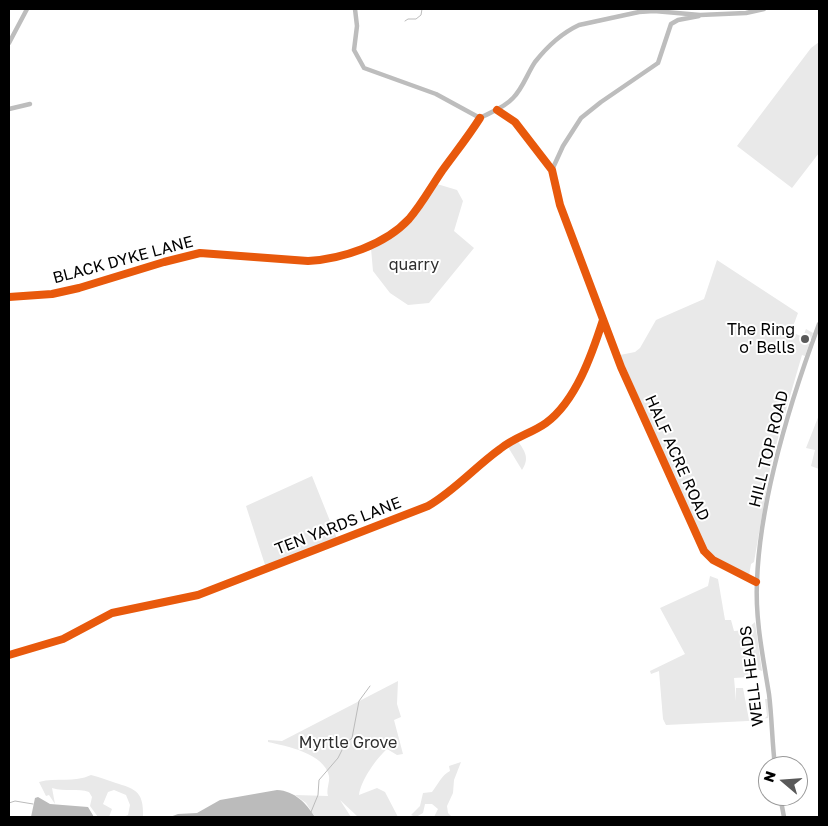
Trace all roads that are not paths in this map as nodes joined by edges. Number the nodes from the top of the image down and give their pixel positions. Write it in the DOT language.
graph roads {
  1 [pos="27,9"];
  2 [pos="355,9"];
  3 [pos="764,9"];
  4 [pos="700,15"];
  5 [pos="9,43"];
  6 [pos="30,104"];
  7 [pos="9,109"];
  8 [pos="496,110"];
  9 [pos="480,118"];
  10 [pos="552,170"];
  11 [pos="9,297"];
  12 [pos="603,320"];
  13 [pos="819,324"];
  14 [pos="598,334"];
  15 [pos="609,335"];
  16 [pos="756,582"];
  17 [pos="9,655"];
  18 [pos="774,756"];
  1 -- 5 [label="street"];
  2 -- 9 [label="street"];
  3 -- 4 [label="street"];
  4 -- 8 [label="street"];
  4 -- 10 [label="street"];
  6 -- 7 [label="street"];
  8 -- 9 [label="street"];
  8 -- 10 [label="street"];
  9 -- 11 [label="street, BLACK DYKE LANE"];
  10 -- 12 [label="street, HALF ACRE ROAD"];
  12 -- 14 [label="street, TEN YARDS LANE"];
  12 -- 15 [label="street, HALF ACRE ROAD"];
  13 -- 16 [label="street, HILL TOP ROAD"];
  14 -- 15 [label="street"];
  14 -- 17 [label="street, TEN YARDS LANE"];
  15 -- 16 [label="street, HALF ACRE ROAD"];
  16 -- 18 [label="street, WELL HEADS"];
}
